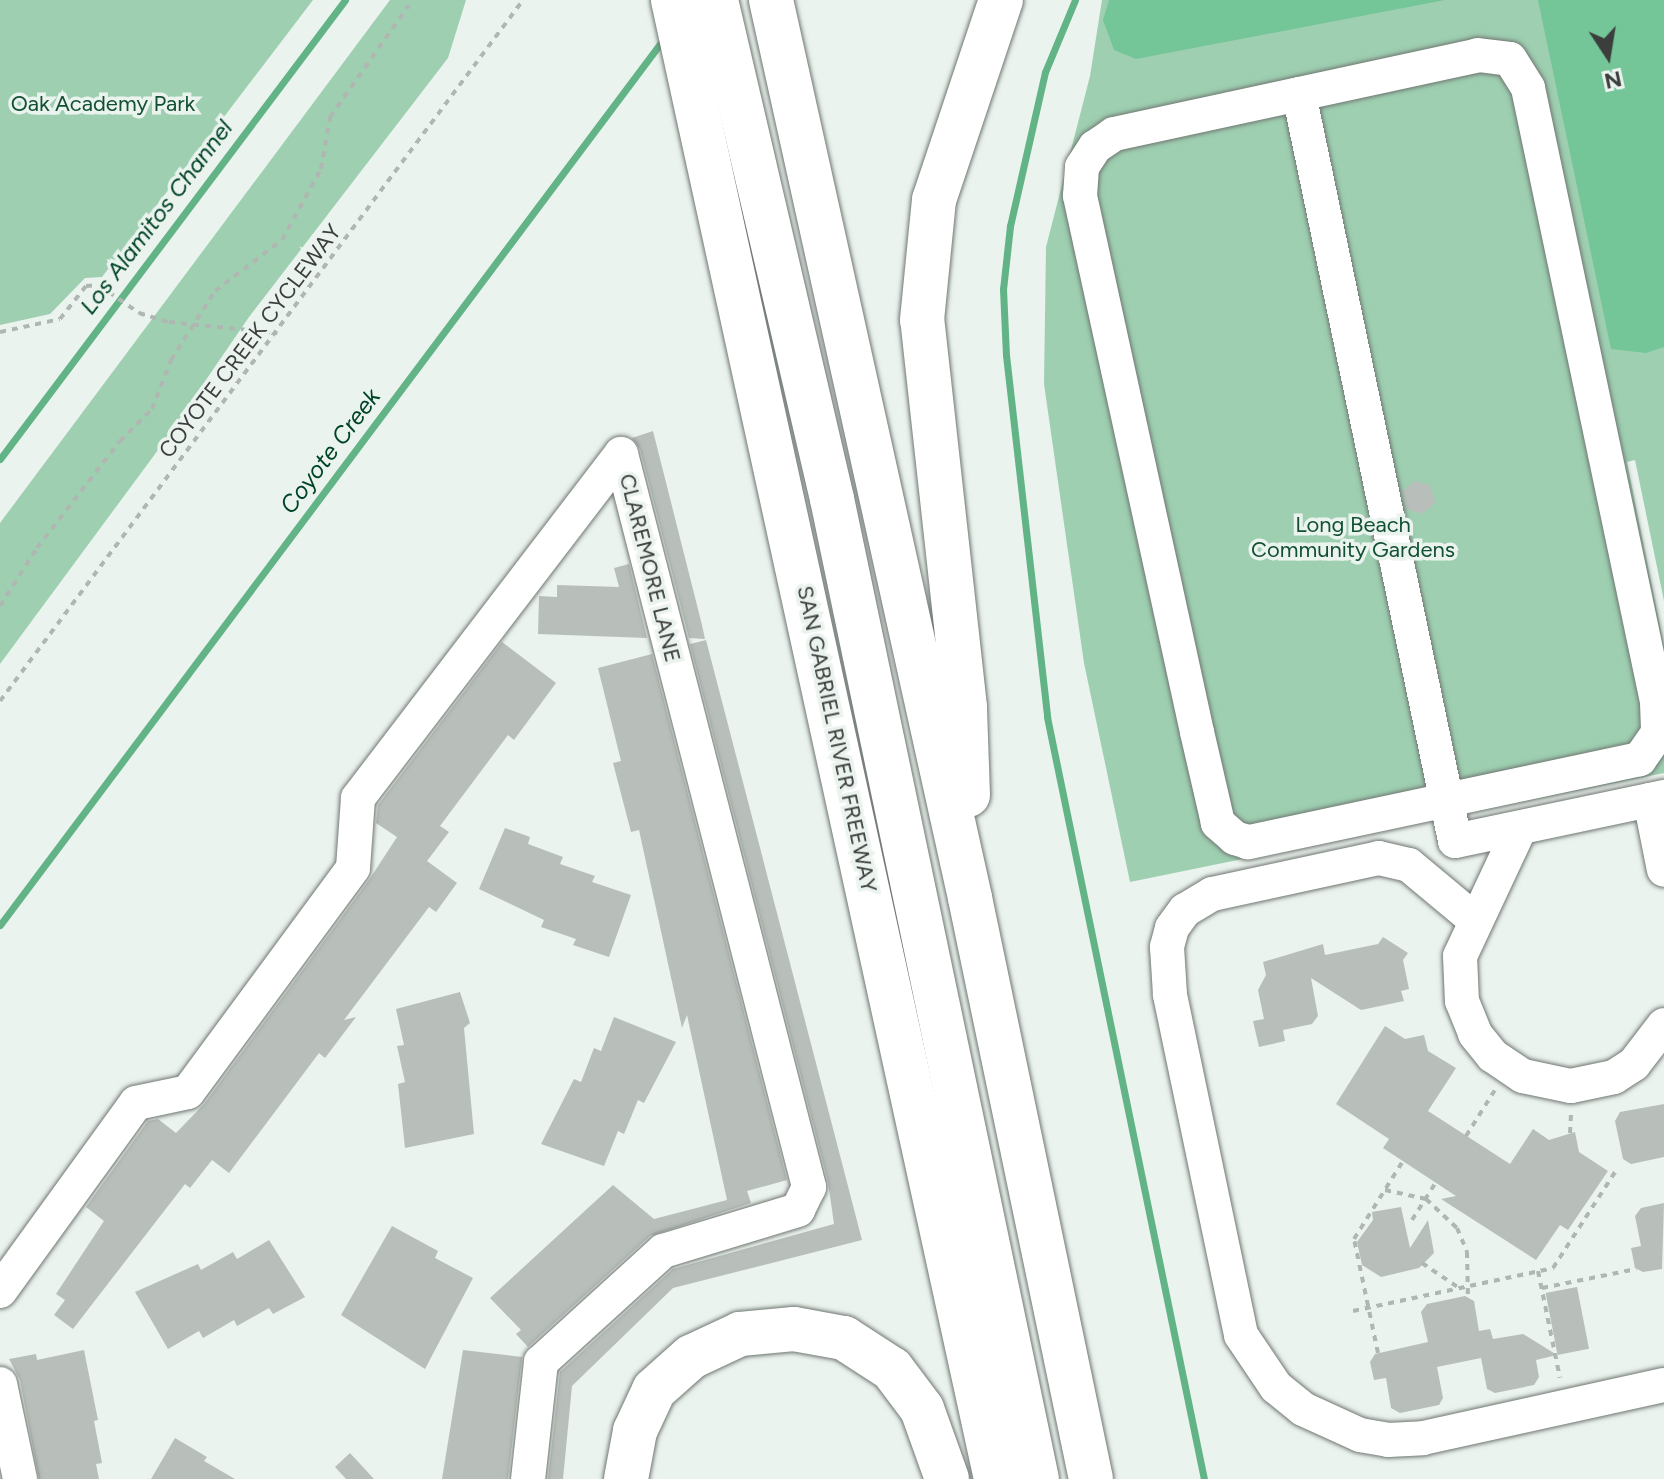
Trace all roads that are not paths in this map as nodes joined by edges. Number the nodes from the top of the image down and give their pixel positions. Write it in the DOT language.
graph roads {
  1 [pos="673,0"];
  2 [pos="716,0"];
  3 [pos="736,0"];
  4 [pos="771,0"];
  5 [pos="1001,0"];
  6 [pos="1299,94"];
  7 [pos="765,165"];
  8 [pos="1657,799"];
  9 [pos="1447,800"];
  10 [pos="1520,828"];
  11 [pos="1664,870"];
  12 [pos="970,898"];
  13 [pos="1475,920"];
  14 [pos="1660,1042"];
  15 [pos="0,1291"];
  16 [pos="0,1384"];
  17 [pos="1664,1385"];
  18 [pos="20,1479"];
  19 [pos="528,1479"];
  20 [pos="626,1479"];
  21 [pos="947,1479"];
  22 [pos="996,1479"];
  23 [pos="1037,1479"];
  24 [pos="1055,1479"];
  25 [pos="1091,1479"];
  1 -- 22 [label="highway, SAN GABRIEL RIVER FREEWAY"];
  2 -- 7 [label="highway"];
  3 -- 7 [label="highway"];
  4 -- 12 [label="highway"];
  5 -- 12 [label="highway"];
  6 -- 9 [label="street"];
  6 -- 9 [label="street"];
  6 -- 9 [label="street"];
  7 -- 23 [label="highway"];
  7 -- 24 [label="highway"];
  8 -- 10 [label="street"];
  8 -- 11 [label="street"];
  9 -- 10 [label="street"];
  10 -- 13 [label="street"];
  12 -- 25 [label="highway"];
  13 -- 14 [label="street"];
  13 -- 17 [label="street"];
  15 -- 19 [label="street, CLAREMORE LANE"];
  16 -- 18 [label="street"];
  20 -- 21 [label="highway"];
}
